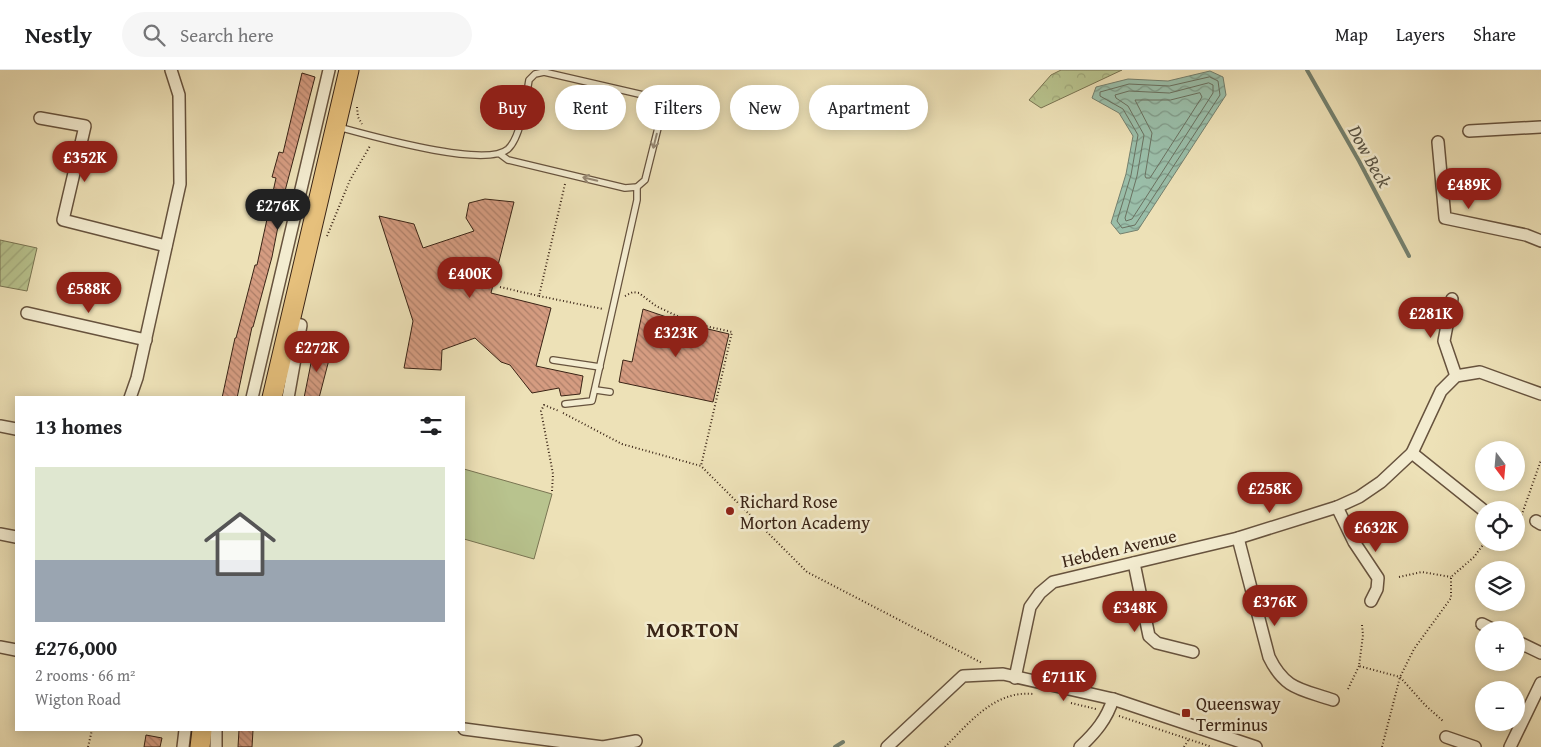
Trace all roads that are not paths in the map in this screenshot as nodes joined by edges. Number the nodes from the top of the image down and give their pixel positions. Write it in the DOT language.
graph roads {
  1 [pos="171,70"];
  2 [pos="329,70"];
  3 [pos="349,70"];
  4 [pos="40,118"];
  5 [pos="1541,126"];
  6 [pos="336,127"];
  7 [pos="1468,131"];
  8 [pos="1438,142"];
  9 [pos="500,154"];
  10 [pos="637,187"];
  11 [pos="1541,241"];
  12 [pos="166,246"];
  13 [pos="1452,299"];
  14 [pos="26,313"];
  15 [pos="289,323"];
  16 [pos="146,340"];
  17 [pos="553,360"];
  18 [pos="600,367"];
  19 [pos="1456,376"];
  20 [pos="596,390"];
  21 [pos="610,392"];
  22 [pos="1541,394"];
  23 [pos="131,396"];
  24 [pos="252,396"];
  25 [pos="272,396"];
  26 [pos="288,396"];
  27 [pos="565,404"];
  28 [pos="0,426"];
  29 [pos="15,430"];
  30 [pos="1412,453"];
  31 [pos="1475,503"];
  32 [pos="1337,507"];
  33 [pos="0,534"];
  34 [pos="15,537"];
  35 [pos="1238,538"];
  36 [pos="1134,563"];
  37 [pos="1371,601"];
  38 [pos="1525,645"];
  39 [pos="0,647"];
  40 [pos="15,650"];
  41 [pos="1194,652"];
  42 [pos="1541,653"];
  43 [pos="1015,678"];
  44 [pos="1541,683"];
  45 [pos="1113,700"];
  46 [pos="1333,700"];
  47 [pos="465,729"];
  48 [pos="186,731"];
  49 [pos="202,731"];
  50 [pos="216,731"];
  51 [pos="505,735"];
  52 [pos="1446,737"];
  53 [pos="636,741"];
  54 [pos="183,747"];
  55 [pos="200,747"];
  56 [pos="216,747"];
  57 [pos="503,747"];
  58 [pos="887,747"];
  59 [pos="1080,747"];
  60 [pos="1256,747"];
  61 [pos="1475,747"];
  62 [pos="1510,747"];
  1 -- 12 [label="street"];
  2 -- 24 [label="street"];
  3 -- 6 [label="main road"];
  4 -- 12 [label="street"];
  5 -- 7 [label="street"];
  6 -- 9 [label="lane"];
  6 -- 15 [label="main road"];
  8 -- 11 [label="street"];
  10 -- 9 [label="lane, one-way"];
  9 -- 10 [label="lane, one-way"];
  10 -- 18 [label="lane"];
  12 -- 16 [label="street"];
  13 -- 19 [label="street"];
  14 -- 16 [label="street"];
  15 -- 25 [label="main road"];
  15 -- 26 [label="street"];
  16 -- 23 [label="street"];
  17 -- 18 [label="lane"];
  18 -- 20 [label="lane"];
  19 -- 22 [label="street"];
  19 -- 30 [label="street, Hebden Avenue"];
  20 -- 21 [label="lane"];
  20 -- 27 [label="lane"];
  28 -- 29 [label="street"];
  30 -- 31 [label="street"];
  30 -- 32 [label="street, Hebden Avenue"];
  32 -- 35 [label="street, Hebden Avenue"];
  32 -- 37 [label="street"];
  33 -- 34 [label="street"];
  35 -- 36 [label="street, Hebden Avenue"];
  35 -- 46 [label="street"];
  36 -- 41 [label="street"];
  36 -- 43 [label="street, Hebden Avenue"];
  38 -- 42 [label="street"];
  39 -- 40 [label="street"];
  43 -- 45 [label="street"];
  43 -- 58 [label="street"];
  44 -- 62 [label="street"];
  45 -- 59 [label="street"];
  45 -- 60 [label="street"];
  47 -- 51 [label="street"];
  48 -- 54 [label="street"];
  49 -- 55 [label="main road"];
  50 -- 56 [label="street"];
  51 -- 53 [label="street"];
  51 -- 57 [label="street"];
  52 -- 61 [label="street"];
}
